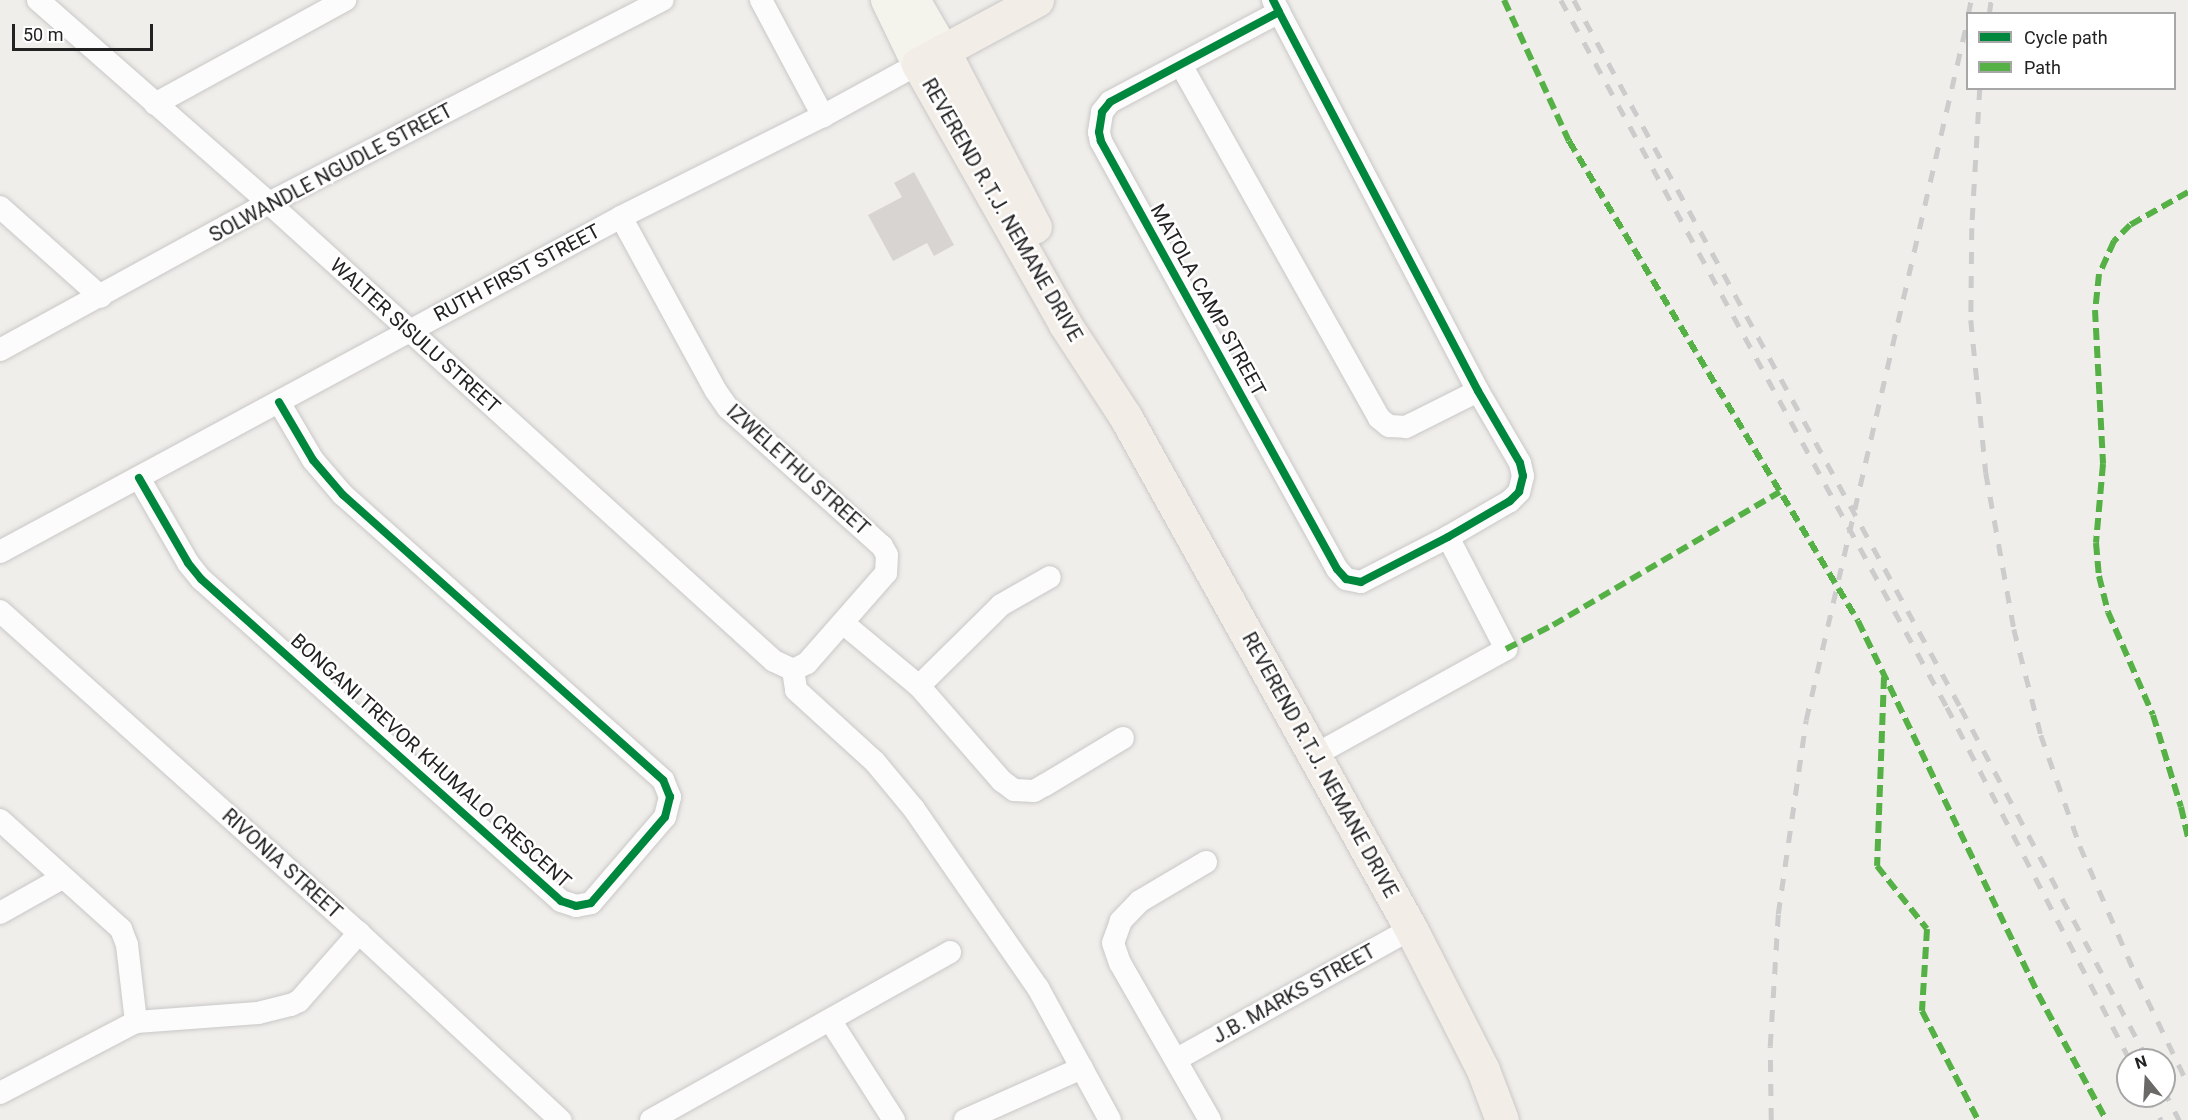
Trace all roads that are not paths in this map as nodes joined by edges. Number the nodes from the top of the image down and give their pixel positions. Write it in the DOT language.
graph roads {
  1 [pos="38,0"];
  2 [pos="345,0"];
  3 [pos="663,0"];
  4 [pos="761,0"];
  5 [pos="887,0"];
  6 [pos="914,0"];
  7 [pos="1037,0"];
  8 [pos="1276,6"];
  9 [pos="930,57"];
  10 [pos="1181,65"];
  11 [pos="155,104"];
  12 [pos="823,116"];
  13 [pos="269,204"];
  14 [pos="0,207"];
  15 [pos="621,217"];
  16 [pos="101,297"];
  17 [pos="409,331"];
  18 [pos="0,350"];
  19 [pos="1478,391"];
  20 [pos="279,402"];
  21 [pos="139,478"];
  22 [pos="1448,537"];
  23 [pos="0,552"];
  24 [pos="1050,577"];
  25 [pos="0,611"];
  26 [pos="843,623"];
  27 [pos="793,670"];
  28 [pos="919,686"];
  29 [pos="1123,738"];
  30 [pos="1313,756"];
  31 [pos="0,820"];
  32 [pos="1206,862"];
  33 [pos="62,878"];
  34 [pos="0,914"];
  35 [pos="1411,929"];
  36 [pos="359,933"];
  37 [pos="950,952"];
  38 [pos="830,1020"];
  39 [pos="135,1022"];
  40 [pos="1177,1059"];
  41 [pos="1082,1068"];
  42 [pos="0,1093"];
  43 [pos="560,1120"];
  44 [pos="651,1120"];
  45 [pos="894,1120"];
  46 [pos="965,1120"];
  47 [pos="1110,1120"];
  48 [pos="1210,1120"];
  49 [pos="1502,1120"];
  1 -- 11 [label="street, WALTER SISULU STREET"];
  2 -- 11 [label="street"];
  3 -- 13 [label="street, SOLWANDLE NGUDLE STREET"];
  4 -- 12 [label="street"];
  5 -- 9 [label="street, REVEREND R.T.J. NEMANE DRIVE"];
  6 -- 9 [label="street, REVEREND R.T.J. NEMANE DRIVE"];
  7 -- 9 [label="main road, RUTH FIRST STREET"];
  8 -- 10 [label="street, MATOLA CAMP STREET"];
  8 -- 19 [label="street, MATOLA CAMP STREET"];
  9 -- 12 [label="street, RUTH FIRST STREET"];
  9 -- 30 [label="main road, REVEREND R.T.J. NEMANE DRIVE"];
  10 -- 19 [label="street"];
  10 -- 22 [label="street, MATOLA CAMP STREET"];
  11 -- 13 [label="street, WALTER SISULU STREET"];
  12 -- 15 [label="street, RUTH FIRST STREET"];
  13 -- 16 [label="street, SOLWANDLE NGUDLE STREET"];
  13 -- 17 [label="street, WALTER SISULU STREET"];
  14 -- 16 [label="street"];
  15 -- 17 [label="street, RUTH FIRST STREET"];
  15 -- 26 [label="street, IZWELETHU STREET"];
  16 -- 18 [label="street, SOLWANDLE NGUDLE STREET"];
  17 -- 20 [label="street, RUTH FIRST STREET"];
  17 -- 27 [label="street, WALTER SISULU STREET"];
  19 -- 22 [label="street, MATOLA CAMP STREET"];
  20 -- 21 [label="street, RUTH FIRST STREET"];
  20 -- 21 [label="street, BONGANI TREVOR KHUMALO CRESCENT"];
  21 -- 23 [label="street, RUTH FIRST STREET"];
  22 -- 30 [label="street"];
  24 -- 28 [label="street"];
  25 -- 36 [label="street, RIVONIA STREET"];
  26 -- 27 [label="street, IZWELETHU STREET"];
  26 -- 28 [label="street"];
  27 -- 41 [label="street"];
  28 -- 29 [label="street"];
  30 -- 35 [label="main road, REVEREND R.T.J. NEMANE DRIVE"];
  31 -- 33 [label="street"];
  32 -- 40 [label="street"];
  33 -- 34 [label="street"];
  33 -- 39 [label="street"];
  35 -- 40 [label="street, J.B. MARKS STREET"];
  35 -- 49 [label="main road, REVEREND R.T.J. NEMANE DRIVE"];
  36 -- 39 [label="street"];
  36 -- 43 [label="street, RIVONIA STREET"];
  37 -- 38 [label="street"];
  38 -- 44 [label="street"];
  38 -- 45 [label="street"];
  39 -- 42 [label="street"];
  40 -- 48 [label="street"];
  41 -- 46 [label="street"];
  41 -- 47 [label="street"];
}
